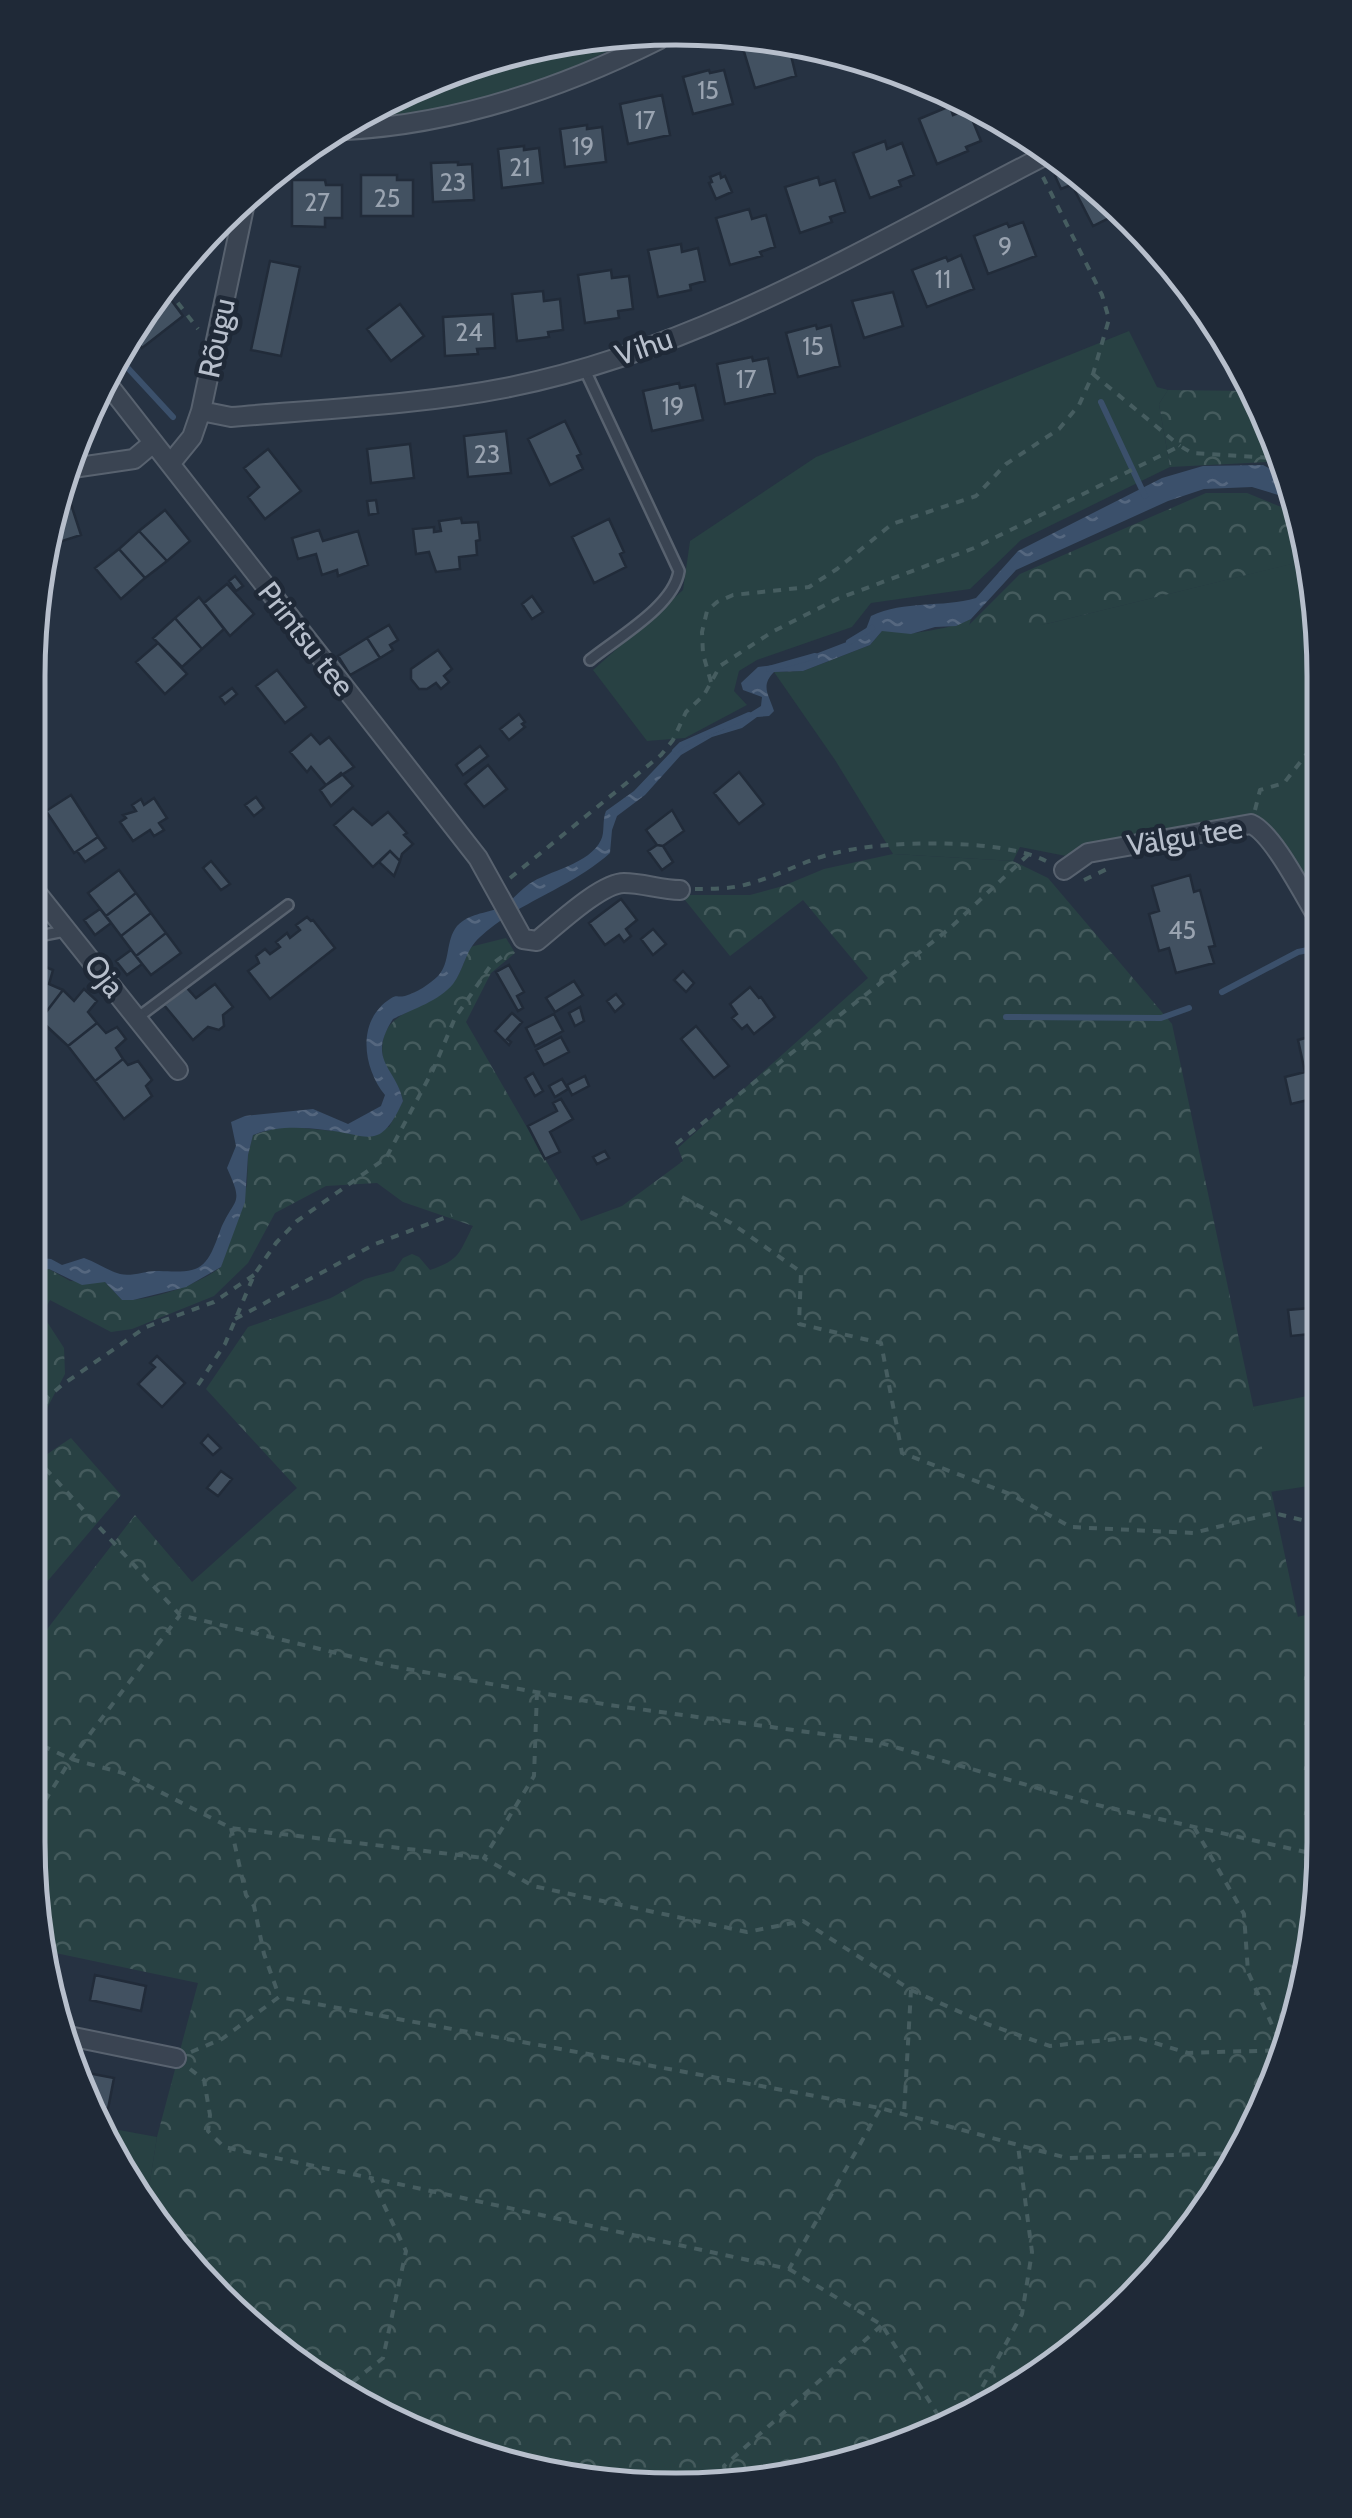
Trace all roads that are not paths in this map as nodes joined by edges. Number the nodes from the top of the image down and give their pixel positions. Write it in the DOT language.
graph roads {
  1 [pos="647,46"];
  2 [pos="365,128"];
  3 [pos="1038,159"];
  4 [pos="242,219"];
  5 [pos="584,368"];
  6 [pos="113,391"];
  7 [pos="202,411"];
  8 [pos="153,444"];
  9 [pos="170,464"];
  10 [pos="80,467"];
  11 [pos="590,660"];
  12 [pos="1064,870"];
  13 [pos="680,890"];
  14 [pos="1307,901"];
  15 [pos="45,903"];
  16 [pos="288,905"];
  17 [pos="68,930"];
  18 [pos="45,935"];
  19 [pos="137,1018"];
  20 [pos="178,1070"];
  21 [pos="76,2037"];
  22 [pos="176,2058"];
  1 -- 2 [label="street"];
  3 -- 5 [label="street, Vihu"];
  4 -- 7 [label="street, Rõugu"];
  5 -- 7 [label="street, Vihu"];
  5 -- 11 [label="lane"];
  6 -- 8 [label="street, Printsu tee"];
  7 -- 9 [label="street, Rõugu"];
  8 -- 9 [label="street, Printsu tee"];
  8 -- 10 [label="street"];
  9 -- 13 [label="street, Printsu tee"];
  12 -- 14 [label="street, Välgu tee"];
  15 -- 17 [label="street, Oja"];
  16 -- 19 [label="lane"];
  17 -- 18 [label="lane"];
  17 -- 19 [label="street, Oja"];
  19 -- 20 [label="street, Oja"];
  21 -- 22 [label="street"];
}
